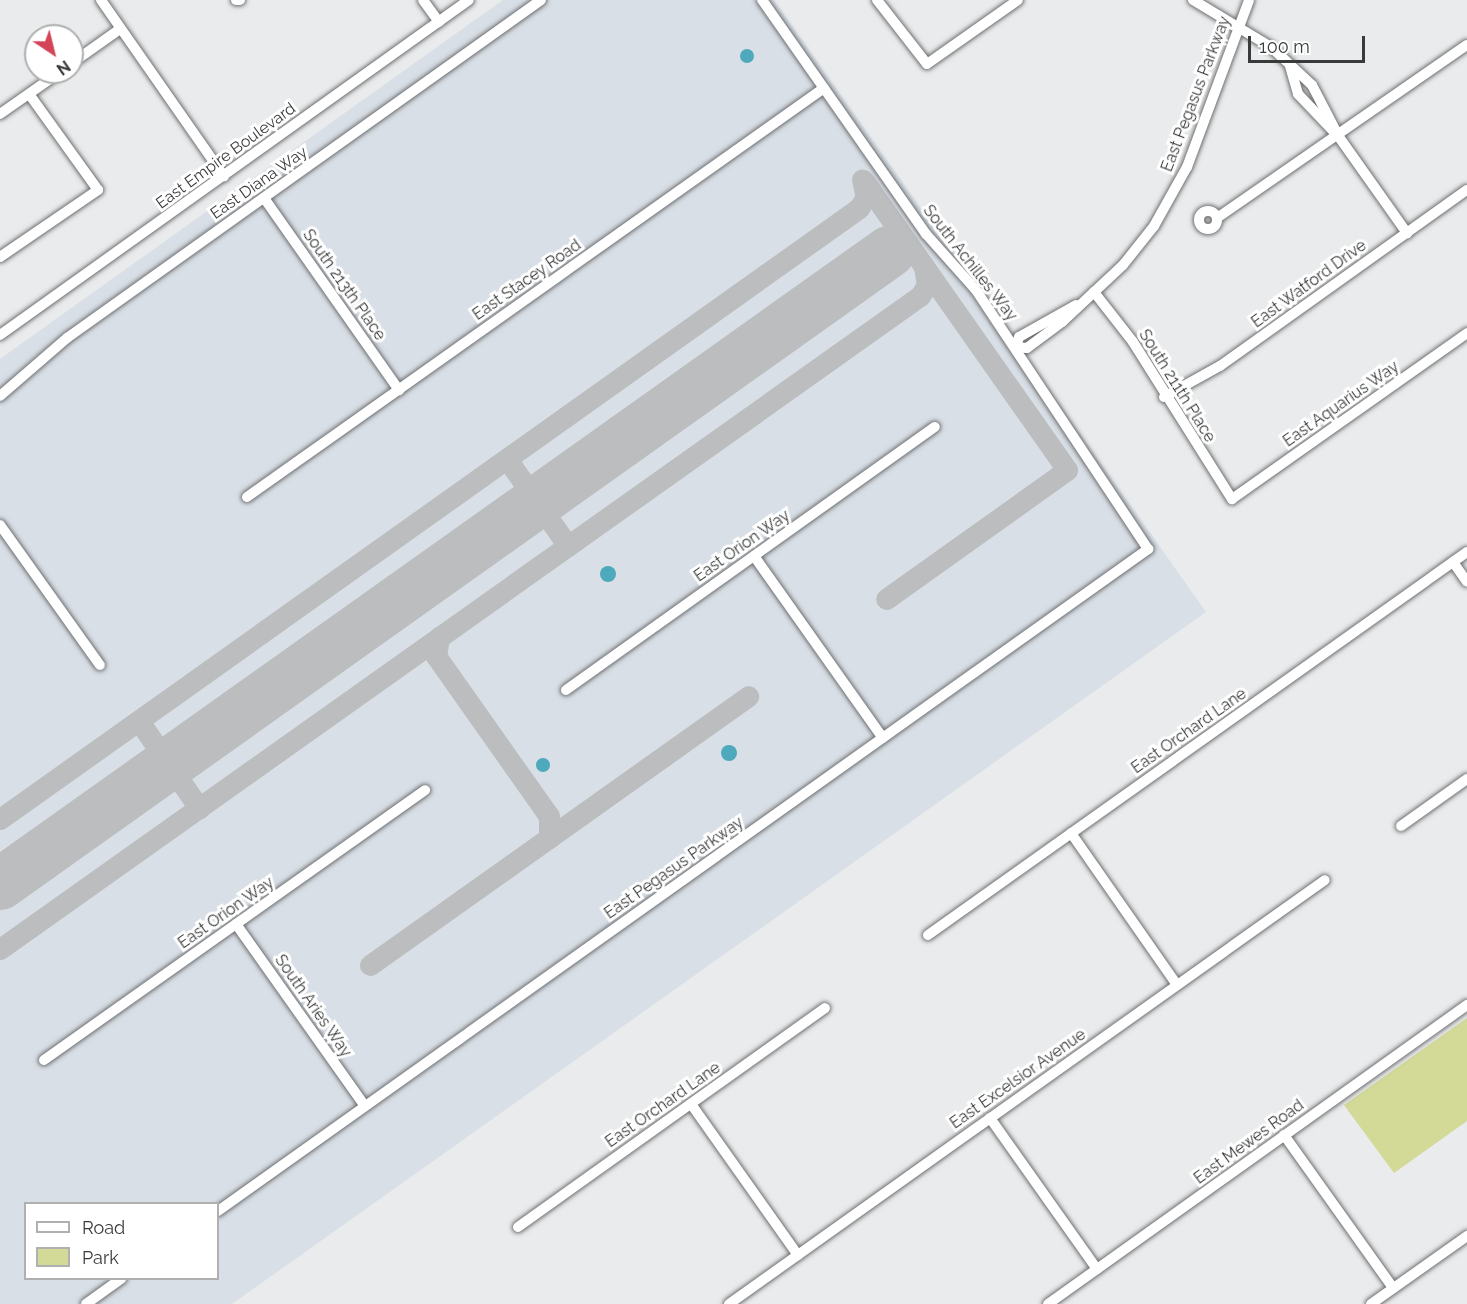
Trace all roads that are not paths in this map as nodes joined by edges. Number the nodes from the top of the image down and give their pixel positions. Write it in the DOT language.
graph roads {
  1 [pos="101,0"];
  2 [pos="423,0"];
  3 [pos="469,0"];
  4 [pos="541,0"];
  5 [pos="762,0"];
  6 [pos="877,0"];
  7 [pos="1018,0"];
  8 [pos="1193,0"];
  9 [pos="1249,0"];
  10 [pos="439,22"];
  11 [pos="1236,27"];
  12 [pos="120,29"];
  13 [pos="1467,45"];
  14 [pos="84,54"];
  15 [pos="1290,66"];
  16 [pos="43,84"];
  17 [pos="824,88"];
  18 [pos="1314,92"];
  19 [pos="29,94"];
  20 [pos="1304,99"];
  21 [pos="0,114"];
  22 [pos="1338,137"];
  23 [pos="224,176"];
  24 [pos="1467,190"];
  25 [pos="264,198"];
  26 [pos="1217,218"];
  27 [pos="1407,233"];
  28 [pos="0,257"];
  29 [pos="1094,292"];
  30 [pos="1467,333"];
  31 [pos="0,335"];
  32 [pos="1016,347"];
  33 [pos="399,390"];
  34 [pos="0,396"];
  35 [pos="1164,397"];
  36 [pos="935,427"];
  37 [pos="247,498"];
  38 [pos="1232,499"];
  39 [pos="0,525"];
  40 [pos="1148,549"];
  41 [pos="1467,552"];
  42 [pos="754,556"];
  43 [pos="1453,562"];
  44 [pos="1467,582"];
  45 [pos="100,665"];
  46 [pos="566,690"];
  47 [pos="883,738"];
  48 [pos="1467,779"];
  49 [pos="425,790"];
  50 [pos="1401,826"];
  51 [pos="1071,834"];
  52 [pos="1325,880"];
  53 [pos="236,924"];
  54 [pos="928,935"];
  55 [pos="1177,985"];
  56 [pos="1467,1005"];
  57 [pos="825,1008"];
  58 [pos="44,1060"];
  59 [pos="691,1104"];
  60 [pos="365,1106"];
  61 [pos="990,1118"];
  62 [pos="1284,1135"];
  63 [pos="219,1210"];
  64 [pos="518,1227"];
  65 [pos="1467,1236"];
  66 [pos="798,1255"];
  67 [pos="1097,1269"];
  68 [pos="119,1280"];
  69 [pos="1393,1288"];
  70 [pos="86,1304"];
  71 [pos="729,1304"];
  72 [pos="1048,1304"];
  73 [pos="1371,1304"];
  1 -- 12 [label="street"];
  2 -- 10 [label="street"];
  3 -- 10 [label="street, East Empire Boulevard"];
  4 -- 25 [label="street, East Diana Way"];
  5 -- 17 [label="street, South Achilles Way"];
  6 -- 7 [label="street"];
  8 -- 11 [label="street"];
  9 -- 11 [label="street, East Pegasus Parkway"];
  10 -- 23 [label="street, East Empire Boulevard"];
  11 -- 15 [label="street"];
  11 -- 29 [label="street, East Pegasus Parkway"];
  12 -- 14 [label="street"];
  12 -- 23 [label="street"];
  13 -- 22 [label="street"];
  15 -- 18 [label="street"];
  15 -- 20 [label="street"];
  16 -- 19 [label="street"];
  17 -- 32 [label="street, South Achilles Way"];
  17 -- 33 [label="street, East Stacey Road"];
  18 -- 20 [label="street"];
  18 -- 22 [label="street"];
  19 -- 21 [label="street"];
  19 -- 28 [label="street"];
  20 -- 22 [label="street"];
  22 -- 26 [label="street"];
  22 -- 27 [label="street"];
  23 -- 31 [label="street, East Empire Boulevard"];
  24 -- 27 [label="street, East Watford Drive"];
  25 -- 33 [label="street, South 213th Place"];
  25 -- 34 [label="street, East Diana Way"];
  27 -- 35 [label="street, East Watford Drive"];
  29 -- 32 [label="street, East Pegasus Parkway"];
  29 -- 35 [label="street, South 211th Place"];
  30 -- 38 [label="street, East Aquarius Way"];
  32 -- 40 [label="street, South Achilles Way"];
  33 -- 37 [label="street, East Stacey Road"];
  35 -- 38 [label="street, South 211th Place"];
  36 -- 42 [label="street, East Orion Way"];
  39 -- 45 [label="street"];
  40 -- 47 [label="street, East Pegasus Parkway"];
  41 -- 43 [label="street, East Orchard Lane"];
  42 -- 46 [label="street, East Orion Way"];
  42 -- 47 [label="street"];
  43 -- 44 [label="street"];
  43 -- 51 [label="street, East Orchard Lane"];
  47 -- 60 [label="street, East Pegasus Parkway"];
  48 -- 50 [label="street"];
  49 -- 53 [label="street, East Orion Way"];
  51 -- 54 [label="street, East Orchard Lane"];
  51 -- 55 [label="street"];
  52 -- 55 [label="street, East Excelsior Avenue"];
  53 -- 58 [label="street, East Orion Way"];
  53 -- 60 [label="street, South Aries Way"];
  55 -- 61 [label="street, East Excelsior Avenue"];
  56 -- 62 [label="street, East Mewes Road"];
  57 -- 59 [label="street, East Orchard Lane"];
  59 -- 64 [label="street, East Orchard Lane"];
  59 -- 66 [label="street"];
  60 -- 63 [label="street, East Pegasus Parkway"];
  61 -- 66 [label="street, East Excelsior Avenue"];
  61 -- 67 [label="street"];
  62 -- 67 [label="street, East Mewes Road"];
  62 -- 69 [label="street"];
  65 -- 69 [label="street"];
  66 -- 71 [label="street, East Excelsior Avenue"];
  67 -- 72 [label="street, East Mewes Road"];
  68 -- 70 [label="street"];
  69 -- 73 [label="street"];
}
